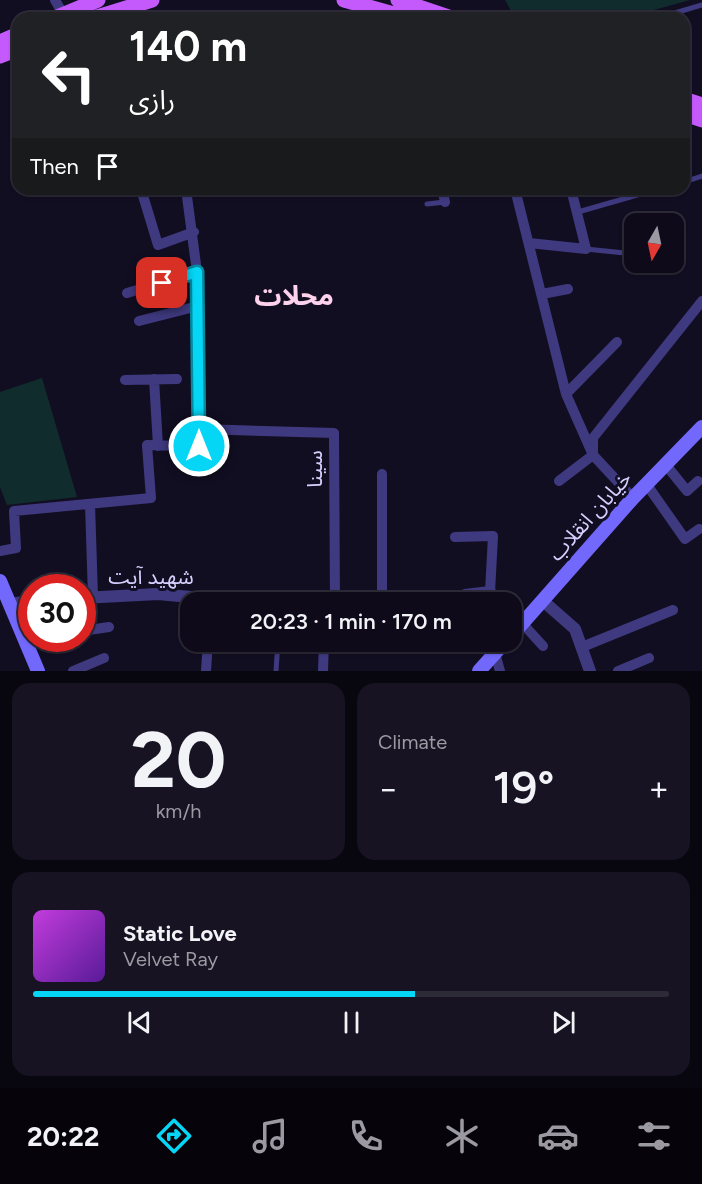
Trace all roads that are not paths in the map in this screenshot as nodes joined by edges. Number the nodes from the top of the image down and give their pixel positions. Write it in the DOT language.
graph roads {
  1 [pos="98,0"];
  2 [pos="152,0"];
  3 [pos="344,0"];
  4 [pos="702,5"];
  5 [pos="400,8"];
  6 [pos="69,12"];
  7 [pos="113,12"];
  8 [pos="421,12"];
  9 [pos="677,12"];
  10 [pos="143,195"];
  11 [pos="187,195"];
  12 [pos="444,195"];
  13 [pos="517,195"];
  14 [pos="573,195"];
  15 [pos="637,195"];
  16 [pos="445,201"];
  17 [pos="427,204"];
  18 [pos="578,212"];
  19 [pos="194,232"];
  20 [pos="529,243"];
  21 [pos="586,249"];
  22 [pos="624,253"];
  23 [pos="197,272"];
  24 [pos="568,289"];
  25 [pos="127,293"];
  26 [pos="542,294"];
  27 [pos="702,301"];
  28 [pos="198,306"];
  29 [pos="139,321"];
  30 [pos="617,342"];
  31 [pos="154,379"];
  32 [pos="177,379"];
  33 [pos="125,380"];
  34 [pos="566,394"];
  35 [pos="702,428"];
  36 [pos="199,429"];
  37 [pos="158,446"];
  38 [pos="593,455"];
  39 [pos="666,465"];
  40 [pos="382,474"];
  41 [pos="560,481"];
  42 [pos="698,481"];
  43 [pos="647,485"];
  44 [pos="633,498"];
  45 [pos="90,504"];
  46 [pos="699,529"];
  47 [pos="455,537"];
  48 [pos="0,551"];
  49 [pos="89,574"];
  50 [pos="1,585"];
  51 [pos="335,592"];
  52 [pos="382,592"];
  53 [pos="490,592"];
  54 [pos="180,596"];
  55 [pos="96,598"];
  56 [pos="542,600"];
  57 [pos="18,603"];
  58 [pos="9,604"];
  59 [pos="673,610"];
  60 [pos="18,620"];
  61 [pos="522,621"];
  62 [pos="108,627"];
  63 [pos="96,629"];
  64 [pos="522,632"];
  65 [pos="543,646"];
  66 [pos="582,647"];
  67 [pos="32,652"];
  68 [pos="207,652"];
  69 [pos="277,652"];
  70 [pos="324,652"];
  71 [pos="495,653"];
  72 [pos="104,658"];
  73 [pos="649,658"];
  74 [pos="38,671"];
  75 [pos="73,671"];
  76 [pos="206,671"];
  77 [pos="276,671"];
  78 [pos="323,671"];
  79 [pos="479,671"];
  80 [pos="500,671"];
  81 [pos="590,671"];
  82 [pos="618,671"];
  1 -- 6 [label="main road"];
  2 -- 7 [label="main road"];
  3 -- 5 [label="main road"];
  4 -- 9 [label="lane"];
  5 -- 8 [label="main road"];
  10 -- 19 [label="street"];
  11 -- 19 [label="street"];
  12 -- 16 [label="street"];
  13 -- 20 [label="street"];
  14 -- 18 [label="street"];
  15 -- 18 [label="lane"];
  16 -- 17 [label="lane"];
  18 -- 21 [label="street"];
  19 -- 23 [label="street"];
  20 -- 21 [label="street"];
  20 -- 26 [label="street"];
  21 -- 22 [label="lane"];
  23 -- 25 [label="street"];
  23 -- 28 [label="street"];
  24 -- 26 [label="street"];
  26 -- 34 [label="street"];
  27 -- 38 [label="street"];
  28 -- 29 [label="street"];
  28 -- 36 [label="street"];
  30 -- 34 [label="street"];
  31 -- 32 [label="street"];
  31 -- 33 [label="street"];
  31 -- 37 [label="street"];
  34 -- 38 [label="street"];
  35 -- 39 [label="main road, خیابان انقلاب"];
  36 -- 37 [label="street"];
  36 -- 51 [label="street, سینا"];
  37 -- 45 [label="street"];
  38 -- 41 [label="street"];
  38 -- 44 [label="street"];
  39 -- 42 [label="street"];
  39 -- 43 [label="main road, خیابان انقلاب"];
  40 -- 52 [label="street"];
  43 -- 44 [label="main road, خیابان انقلاب"];
  43 -- 46 [label="street"];
  44 -- 56 [label="main road, خیابان انقلاب"];
  45 -- 48 [label="street"];
  45 -- 49 [label="street"];
  47 -- 53 [label="street"];
  50 -- 58 [label="main road"];
  54 -- 55 [label="street, شهید آیت"];
  56 -- 61 [label="main road, خیابان انقلاب"];
  56 -- 66 [label="street"];
  57 -- 58 [label="street"];
  58 -- 60 [label="main road"];
  59 -- 66 [label="street"];
  62 -- 63 [label="street"];
  64 -- 65 [label="street"];
  66 -- 81 [label="street"];
  67 -- 74 [label="main road"];
  68 -- 76 [label="street"];
  69 -- 77 [label="lane"];
  70 -- 78 [label="street"];
  71 -- 79 [label="main road"];
  71 -- 80 [label="street"];
  72 -- 75 [label="street"];
  73 -- 82 [label="street"];
}
